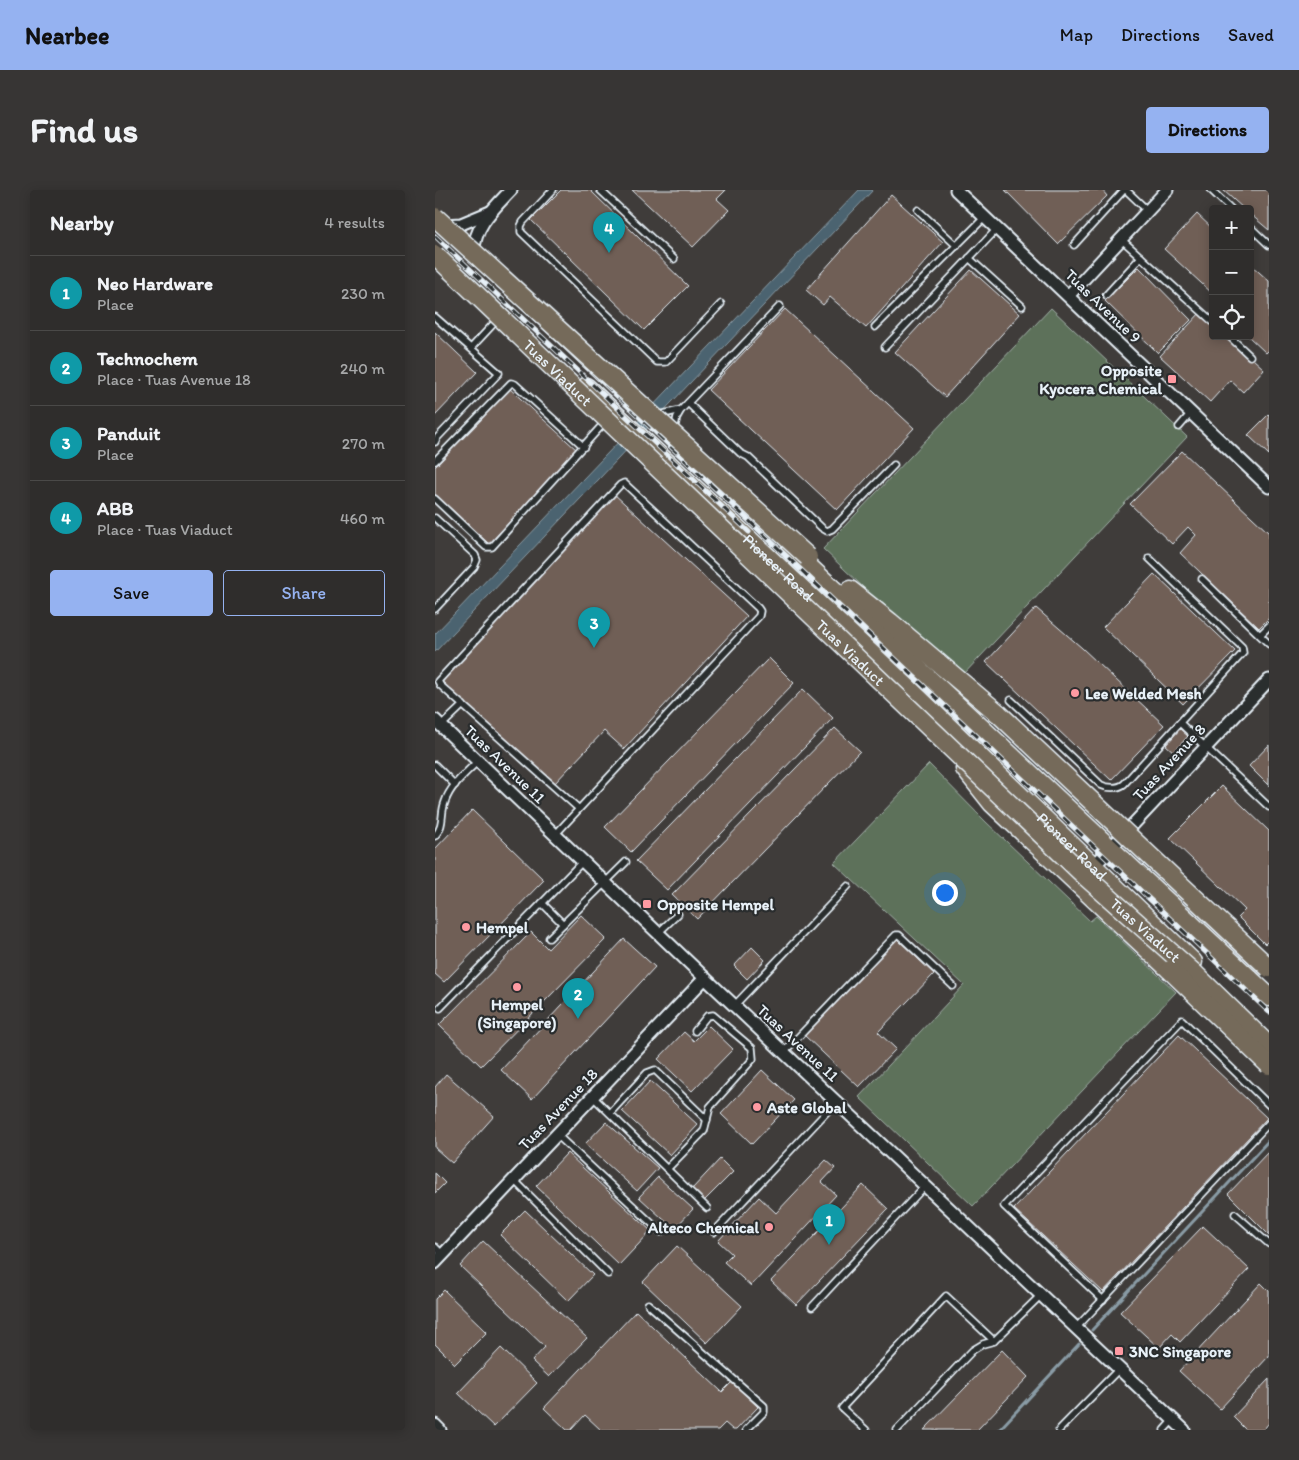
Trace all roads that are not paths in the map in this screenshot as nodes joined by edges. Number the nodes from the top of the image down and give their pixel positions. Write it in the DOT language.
graph roads {
  1 [pos="511,190"];
  2 [pos="553,190"];
  3 [pos="601,190"];
  4 [pos="956,190"];
  5 [pos="1125,190"];
  6 [pos="1211,190"];
  7 [pos="1161,192"];
  8 [pos="1227,205"];
  9 [pos="919,210"];
  10 [pos="1148,211"];
  11 [pos="489,212"];
  12 [pos="985,217"];
  13 [pos="438,220"];
  14 [pos="997,228"];
  15 [pos="1254,231"];
  16 [pos="1121,239"];
  17 [pos="1074,245"];
  18 [pos="1269,245"];
  19 [pos="957,246"];
  20 [pos="435,248"];
  21 [pos="435,255"];
  22 [pos="473,255"];
  23 [pos="1141,257"];
  24 [pos="969,258"];
  25 [pos="674,259"];
  26 [pos="1106,294"];
  27 [pos="1069,295"];
  28 [pos="721,304"];
  29 [pos="780,306"];
  30 [pos="1021,306"];
  31 [pos="505,312"];
  32 [pos="435,317"];
  33 [pos="1209,318"];
  34 [pos="875,327"];
  35 [pos="1233,340"];
  36 [pos="885,347"];
  37 [pos="471,348"];
  38 [pos="1250,356"];
  39 [pos="688,403"];
  40 [pos="681,410"];
  41 [pos="1191,413"];
  42 [pos="614,414"];
  43 [pos="647,416"];
  44 [pos="1179,427"];
  45 [pos="672,440"];
  46 [pos="435,442"];
  47 [pos="584,448"];
  48 [pos="435,461"];
  49 [pos="894,465"];
  50 [pos="1269,487"];
  51 [pos="435,499"];
  52 [pos="435,518"];
  53 [pos="1149,558"];
  54 [pos="1202,579"];
  55 [pos="435,609"];
  56 [pos="1269,626"];
  57 [pos="1261,635"];
  58 [pos="1269,644"];
  59 [pos="1269,680"];
  60 [pos="909,689"];
  61 [pos="1011,700"];
  62 [pos="463,705"];
  63 [pos="438,723"];
  64 [pos="1180,723"];
  65 [pos="1205,748"];
  66 [pos="478,761"];
  67 [pos="435,765"];
  68 [pos="455,785"];
  69 [pos="1269,807"];
  70 [pos="579,809"];
  71 [pos="555,835"];
  72 [pos="435,836"];
  73 [pos="1110,849"];
  74 [pos="583,861"];
  75 [pos="626,862"];
  76 [pos="1093,867"];
  77 [pos="605,882"];
  78 [pos="848,886"];
  79 [pos="542,903"];
  80 [pos="678,914"];
  81 [pos="563,924"];
  82 [pos="658,933"];
  83 [pos="549,938"];
  84 [pos="1191,959"];
  85 [pos="1269,968"];
  86 [pos="705,978"];
  87 [pos="1172,981"];
  88 [pos="953,986"];
  89 [pos="1269,997"];
  90 [pos="735,1006"];
  91 [pos="440,1008"];
  92 [pos="695,1030"];
  93 [pos="1269,1036"];
  94 [pos="1269,1046"];
  95 [pos="784,1052"];
  96 [pos="1269,1065"];
  97 [pos="592,1096"];
  98 [pos="837,1102"];
  99 [pos="1269,1105"];
  100 [pos="610,1113"];
  101 [pos="707,1120"];
  102 [pos="1269,1123"];
  103 [pos="557,1134"];
  104 [pos="667,1170"];
  105 [pos="513,1180"];
  106 [pos="925,1186"];
  107 [pos="707,1208"];
  108 [pos="1235,1214"];
  109 [pos="661,1232"];
  110 [pos="714,1232"];
  111 [pos="1269,1244"];
  112 [pos="438,1255"];
  113 [pos="608,1274"];
  114 [pos="1041,1295"];
  115 [pos="1103,1300"];
  116 [pos="648,1304"];
  117 [pos="812,1307"];
  118 [pos="1076,1328"];
  119 [pos="994,1341"];
  120 [pos="1119,1369"];
  121 [pos="1173,1420"];
  122 [pos="435,1425"];
  123 [pos="440,1430"];
  124 [pos="746,1430"];
  125 [pos="866,1430"];
  126 [pos="897,1430"];
  127 [pos="1059,1430"];
  128 [pos="1164,1430"];
  129 [pos="1184,1430"];
  1 -- 11 [label="street"];
  2 -- 28 [label="lane"];
  3 -- 25 [label="lane"];
  4 -- 12 [label="street, Tuas Avenue 9"];
  5 -- 10 [label="lane"];
  5 -- 17 [label="lane"];
  6 -- 8 [label="lane"];
  7 -- 10 [label="street"];
  9 -- 19 [label="lane"];
  10 -- 16 [label="street"];
  11 -- 13 [label="street"];
  11 -- 22 [label="street"];
  12 -- 14 [label="street, Tuas Avenue 9"];
  12 -- 19 [label="lane"];
  13 -- 22 [label="main road, Pioneer Road"];
  13 -- 85 [label="main road, Tuas Viaduct, bridge"];
  14 -- 24 [label="lane"];
  14 -- 27 [label="street, Tuas Avenue 9"];
  15 -- 18 [label="lane"];
  16 -- 23 [label="lane"];
  16 -- 27 [label="street"];
  19 -- 34 [label="lane"];
  20 -- 31 [label="main road, Pioneer Road"];
  21 -- 94 [label="main road, Tuas Viaduct, bridge"];
  22 -- 43 [label="main road, Pioneer Road"];
  23 -- 26 [label="lane"];
  23 -- 33 [label="lane"];
  24 -- 30 [label="lane"];
  24 -- 36 [label="lane"];
  27 -- 41 [label="street, Tuas Avenue 9"];
  29 -- 39 [label="lane"];
  31 -- 37 [label="lane"];
  31 -- 42 [label="main road, Pioneer Road"];
  32 -- 37 [label="lane"];
  35 -- 38 [label="lane"];
  37 -- 46 [label="lane"];
  39 -- 40 [label="lane"];
  39 -- 49 [label="lane"];
  40 -- 43 [label="lane"];
  40 -- 45 [label="lane"];
  41 -- 44 [label="lane"];
  41 -- 50 [label="street, Tuas Avenue 9"];
  42 -- 47 [label="lane"];
  42 -- 60 [label="main road, Pioneer Road"];
  43 -- 45 [label="main road, Pioneer Road"];
  45 -- 73 [label="main road, Pioneer Road"];
  47 -- 48 [label="lane"];
  47 -- 51 [label="lane"];
  52 -- 55 [label="lane"];
  53 -- 64 [label="lane"];
  54 -- 57 [label="lane"];
  56 -- 57 [label="lane"];
  57 -- 58 [label="lane"];
  59 -- 65 [label="street, Tuas Avenue 8"];
  60 -- 76 [label="main road, Pioneer Road"];
  60 -- 96 [label="main road, bridge"];
  61 -- 64 [label="lane"];
  62 -- 63 [label="lane"];
  62 -- 70 [label="lane"];
  62 -- 70 [label="lane"];
  63 -- 66 [label="street, Tuas Avenue 11"];
  64 -- 65 [label="lane"];
  65 -- 69 [label="lane"];
  65 -- 73 [label="street, Tuas Avenue 8"];
  66 -- 68 [label="lane"];
  66 -- 71 [label="street, Tuas Avenue 11"];
  67 -- 68 [label="lane"];
  68 -- 72 [label="lane"];
  70 -- 71 [label="lane"];
  71 -- 74 [label="street, Tuas Avenue 11"];
  73 -- 76 [label="street, Tuas Avenue 8"];
  73 -- 89 [label="main road, Pioneer Road"];
  74 -- 77 [label="street, Tuas Avenue 11"];
  74 -- 79 [label="lane"];
  75 -- 77 [label="lane"];
  76 -- 84 [label="main road, Pioneer Road"];
  77 -- 81 [label="lane"];
  77 -- 82 [label="street, Tuas Avenue 11"];
  78 -- 90 [label="lane"];
  79 -- 81 [label="lane"];
  79 -- 91 [label="lane"];
  80 -- 82 [label="lane"];
  81 -- 83 [label="lane"];
  82 -- 86 [label="street, Tuas Avenue 11"];
  84 -- 87 [label="lane"];
  84 -- 93 [label="main road, Pioneer Road"];
  86 -- 90 [label="street, Tuas Avenue 11"];
  86 -- 97 [label="street, Tuas Avenue 18"];
  88 -- 95 [label="lane"];
  90 -- 95 [label="street, Tuas Avenue 11"];
  92 -- 101 [label="lane"];
  95 -- 98 [label="street, Tuas Avenue 11"];
  97 -- 100 [label="lane"];
  97 -- 103 [label="street, Tuas Avenue 18"];
  98 -- 106 [label="street, Tuas Avenue 11"];
  98 -- 110 [label="lane"];
  99 -- 115 [label="lane"];
  100 -- 101 [label="lane"];
  100 -- 104 [label="lane"];
  101 -- 104 [label="lane"];
  102 -- 115 [label="lane"];
  103 -- 105 [label="street, Tuas Avenue 18"];
  103 -- 109 [label="lane"];
  104 -- 107 [label="lane"];
  105 -- 112 [label="street, Tuas Avenue 18"];
  105 -- 113 [label="lane"];
  106 -- 114 [label="street, Tuas Avenue 11"];
  106 -- 117 [label="lane"];
  108 -- 111 [label="lane"];
  114 -- 118 [label="street, Tuas Avenue 11"];
  114 -- 119 [label="lane"];
  115 -- 118 [label="lane"];
  116 -- 124 [label="lane"];
  118 -- 120 [label="street, Tuas Avenue 11"];
  119 -- 125 [label="lane"];
  119 -- 126 [label="lane"];
  120 -- 121 [label="street, Tuas Avenue 11"];
  120 -- 127 [label="lane"];
  121 -- 128 [label="lane"];
  121 -- 129 [label="street, Tuas Avenue 11"];
  122 -- 123 [label="street"];
}
